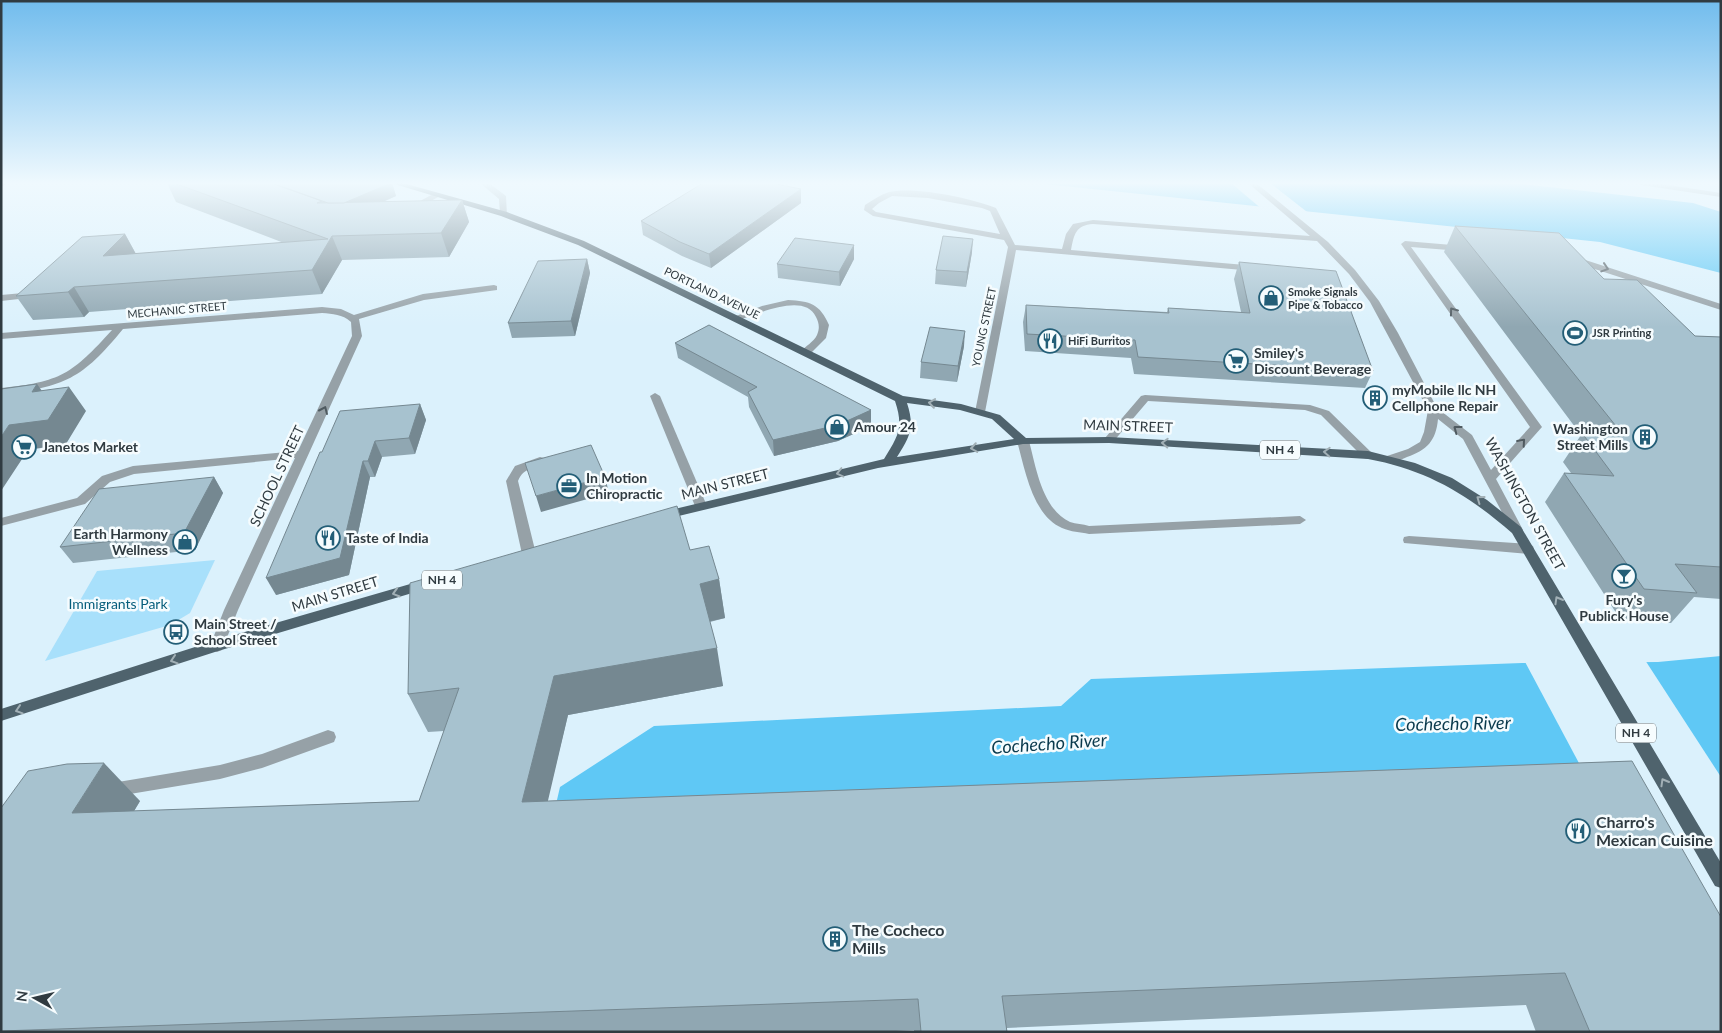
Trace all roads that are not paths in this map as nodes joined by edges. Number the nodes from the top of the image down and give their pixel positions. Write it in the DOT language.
graph roads {
  1 [pos="550,231"];
  2 [pos="954,231"];
  3 [pos="1004,231"];
  4 [pos="1071,231"];
  5 [pos="1220,231"];
  6 [pos="1310,231"];
  7 [pos="1319,239"];
  8 [pos="1010,243"];
  9 [pos="1472,248"];
  10 [pos="1066,251"];
  11 [pos="1559,256"];
  12 [pos="1262,269"];
  13 [pos="1338,272"];
  14 [pos="1352,272"];
  15 [pos="494,288"];
  16 [pos="45,292"];
  17 [pos="1,298"];
  18 [pos="1721,307"];
  19 [pos="353,318"];
  20 [pos="736,318"];
  21 [pos="119,328"];
  22 [pos="1,336"];
  23 [pos="806,352"];
  24 [pos="1,391"];
  25 [pos="655,396"];
  26 [pos="900,399"];
  27 [pos="1433,410"];
  28 [pos="980,412"];
  29 [pos="1109,440"];
  30 [pos="1023,441"];
  31 [pos="304,454"];
  32 [pos="1368,455"];
  33 [pos="550,458"];
  34 [pos="1391,459"];
  35 [pos="888,462"];
  36 [pos="1490,479"];
  37 [pos="701,506"];
  38 [pos="646,520"];
  39 [pos="1300,520"];
  40 [pos="1,522"];
  41 [pos="1517,530"];
  42 [pos="1410,540"];
  43 [pos="1528,549"];
  44 [pos="529,554"];
  45 [pos="439,581"];
  46 [pos="217,646"];
  47 [pos="1,715"];
  48 [pos="328,737"];
  49 [pos="101,792"];
  50 [pos="1721,880"];
  1 -- 20 [label="main road, PORTLAND AVENUE"];
  2 -- 8 [label="street"];
  3 -- 8 [label="street"];
  4 -- 10 [label="street"];
  5 -- 7 [label="street"];
  6 -- 7 [label="street, WASHINGTON STREET"];
  7 -- 14 [label="street, WASHINGTON STREET"];
  8 -- 10 [label="street"];
  8 -- 28 [label="street, YOUNG STREET"];
  36 -- 9 [label="street, one-way"];
  10 -- 12 [label="street"];
  11 -- 18 [label="street, one-way"];
  13 -- 14 [label="street"];
  14 -- 27 [label="street, WASHINGTON STREET"];
  15 -- 19 [label="street"];
  16 -- 17 [label="street"];
  19 -- 21 [label="street, MECHANIC STREET"];
  31 -- 19 [label="street, SCHOOL STREET, one-way"];
  20 -- 23 [label="main road, PORTLAND AVENUE"];
  20 -- 23 [label="street"];
  21 -- 22 [label="street, MECHANIC STREET"];
  21 -- 24 [label="street"];
  23 -- 26 [label="main road, PORTLAND AVENUE"];
  25 -- 37 [label="street"];
  28 -- 26 [label="main road, PORTLAND AVENUE, one-way"];
  26 -- 35 [label="main road"];
  27 -- 34 [label="street, MAIN STREET"];
  36 -- 27 [label="street, WASHINGTON STREET, one-way"];
  28 -- 30 [label="main road, PORTLAND AVENUE"];
  29 -- 30 [label="main road, MAIN STREET / NH 4"];
  32 -- 29 [label="main road, MAIN STREET / NH 4, one-way"];
  29 -- 32 [label="street"];
  30 -- 35 [label="main road, MAIN STREET / NH 4, one-way"];
  30 -- 39 [label="street"];
  31 -- 40 [label="street"];
  31 -- 46 [label="street, SCHOOL STREET"];
  32 -- 34 [label="main road, MAIN STREET / NH 4"];
  33 -- 44 [label="street"];
  41 -- 34 [label="main road, MAIN STREET / NH 4, one-way"];
  35 -- 37 [label="main road, MAIN STREET / NH 4, one-way"];
  36 -- 41 [label="street, WASHINGTON STREET"];
  37 -- 38 [label="main road, MAIN STREET / NH 4"];
  41 -- 43 [label="main road, WASHINGTON STREET / NH 4"];
  42 -- 43 [label="street"];
  50 -- 43 [label="main road, WASHINGTON STREET / NH 4, one-way"];
  45 -- 46 [label="main road, MAIN STREET / NH 4, one-way"];
  46 -- 47 [label="main road, MAIN STREET / NH 4, one-way"];
  48 -- 49 [label="street"];
}
